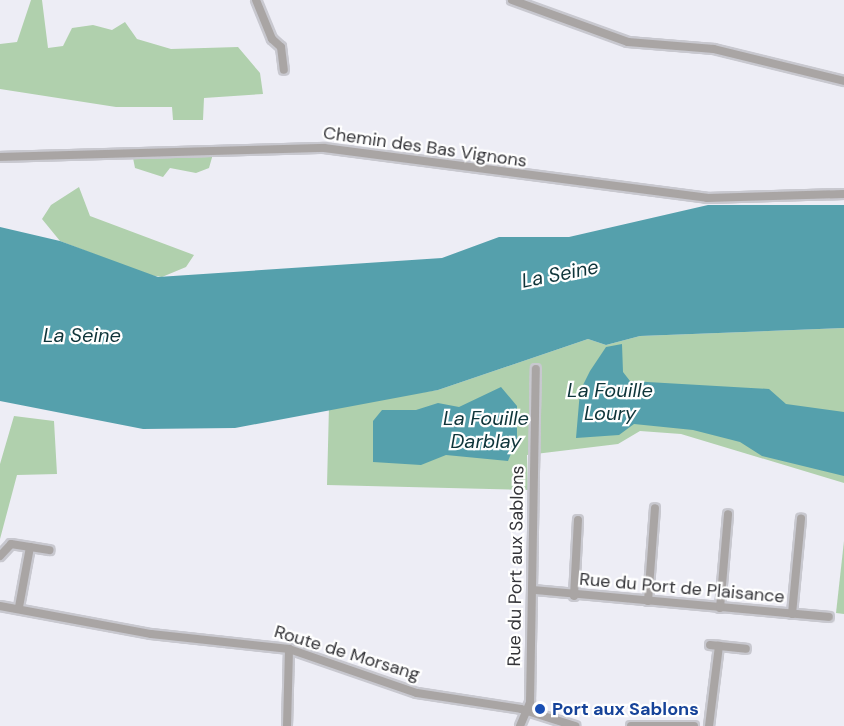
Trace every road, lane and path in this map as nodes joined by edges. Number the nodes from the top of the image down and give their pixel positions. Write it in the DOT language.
graph roads {
  1 [pos="256,0"];
  2 [pos="512,0"];
  3 [pos="284,70"];
  4 [pos="844,81"];
  5 [pos="0,157"];
  6 [pos="844,194"];
  7 [pos="536,369"];
  8 [pos="655,508"];
  9 [pos="728,514"];
  10 [pos="801,518"];
  11 [pos="578,520"];
  12 [pos="30,547"];
  13 [pos="50,550"];
  14 [pos="0,556"];
  15 [pos="534,590"];
  16 [pos="574,596"];
  17 [pos="648,602"];
  18 [pos="0,606"];
  19 [pos="19,607"];
  20 [pos="720,608"];
  21 [pos="792,614"];
  22 [pos="829,617"];
  23 [pos="289,649"];
  24 [pos="746,649"];
  25 [pos="526,712"];
  26 [pos="287,726"];
  27 [pos="520,726"];
  28 [pos="575,726"];
  29 [pos="631,726"];
  30 [pos="694,726"];
  31 [pos="709,726"];
  1 -- 3 [label="street"];
  2 -- 4 [label="street"];
  5 -- 6 [label="street, Chemin des Bas Vignons"];
  7 -- 15 [label="street, Rue du Port aux Sablons"];
  8 -- 17 [label="street"];
  9 -- 20 [label="street"];
  10 -- 21 [label="street"];
  11 -- 16 [label="street"];
  12 -- 13 [label="street"];
  12 -- 14 [label="street"];
  12 -- 19 [label="street"];
  15 -- 16 [label="street, Rue du Port de Plaisance"];
  15 -- 25 [label="street, Rue du Port aux Sablons"];
  16 -- 17 [label="street, Rue du Port de Plaisance"];
  17 -- 20 [label="street, Rue du Port de Plaisance"];
  18 -- 19 [label="street, Route de Morsang"];
  19 -- 23 [label="street, Route de Morsang"];
  20 -- 21 [label="street, Rue du Port de Plaisance"];
  21 -- 22 [label="street, Rue du Port de Plaisance"];
  23 -- 25 [label="street, Route de Morsang"];
  23 -- 26 [label="street"];
  24 -- 31 [label="street"];
  25 -- 27 [label="street, Rue du Port aux Sablons"];
  25 -- 28 [label="street, Route de Morsang"];
  29 -- 30 [label="street"];
}
